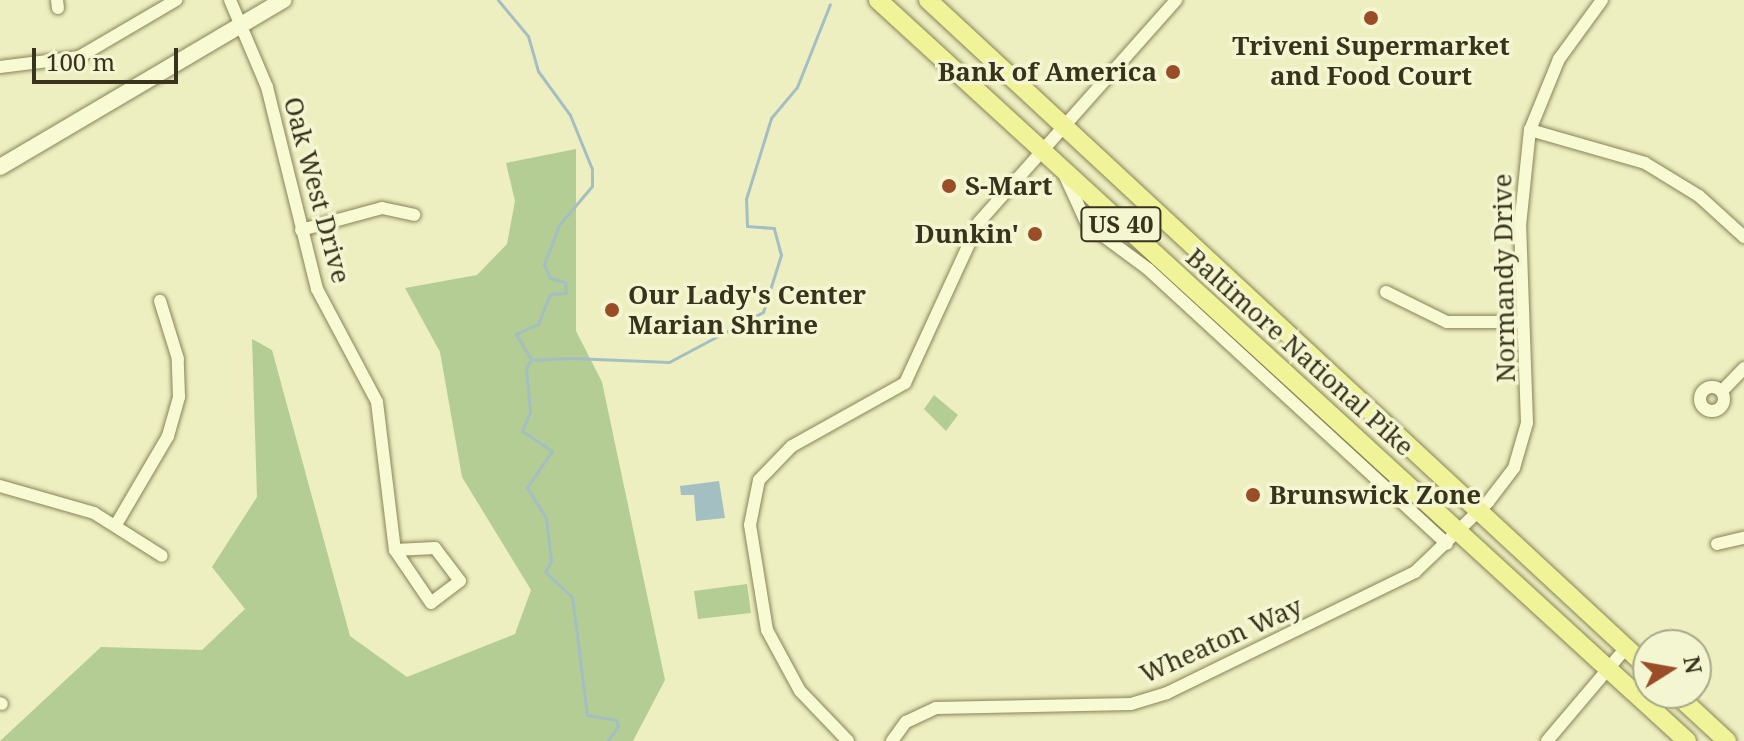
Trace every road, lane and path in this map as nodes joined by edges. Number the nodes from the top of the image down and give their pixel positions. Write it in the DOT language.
graph roads {
  1 [pos="176,0"];
  2 [pos="230,0"];
  3 [pos="283,0"];
  4 [pos="878,0"];
  5 [pos="928,0"];
  6 [pos="1176,0"];
  7 [pos="1602,0"];
  8 [pos="154,6"];
  9 [pos="238,25"];
  10 [pos="0,67"];
  11 [pos="1064,128"];
  12 [pos="1530,130"];
  13 [pos="1042,152"];
  14 [pos="0,167"];
  15 [pos="1064,173"];
  16 [pos="414,215"];
  17 [pos="301,230"];
  18 [pos="1744,237"];
  19 [pos="1386,292"];
  20 [pos="160,301"];
  21 [pos="1523,322"];
  22 [pos="1744,368"];
  23 [pos="1722,391"];
  24 [pos="0,486"];
  25 [pos="1477,512"];
  26 [pos="117,523"];
  27 [pos="1453,538"];
  28 [pos="1744,538"];
  29 [pos="1717,544"];
  30 [pos="395,550"];
  31 [pos="162,556"];
  32 [pos="1626,648"];
  33 [pos="1632,653"];
  34 [pos="1607,667"];
  35 [pos="1692,709"];
  36 [pos="848,741"];
  37 [pos="892,741"];
  38 [pos="1547,741"];
  39 [pos="1687,741"];
  40 [pos="1727,741"];
  1 -- 8 [label="street"];
  2 -- 9 [label="street, Oak West Drive"];
  3 -- 9 [label="main road"];
  4 -- 13 [label="main road, Baltimore National Pike / US 40"];
  5 -- 11 [label="main road, Baltimore National Pike / US 40"];
  6 -- 11 [label="street"];
  7 -- 12 [label="street, Normandy Drive"];
  8 -- 10 [label="street"];
  9 -- 14 [label="main road"];
  9 -- 17 [label="street, Oak West Drive"];
  11 -- 13 [label="street"];
  11 -- 25 [label="main road, Baltimore National Pike / US 40"];
  12 -- 18 [label="street"];
  12 -- 21 [label="street, Normandy Drive"];
  13 -- 15 [label="main road, Baltimore National Pike / US 40"];
  13 -- 36 [label="street"];
  15 -- 27 [label="main road, Baltimore National Pike / US 40"];
  15 -- 27 [label="street"];
  16 -- 17 [label="street"];
  17 -- 30 [label="street, Oak West Drive"];
  19 -- 21 [label="street"];
  20 -- 26 [label="street"];
  21 -- 25 [label="street, Normandy Drive"];
  22 -- 23 [label="street"];
  24 -- 26 [label="street"];
  25 -- 27 [label="street, Normandy Drive"];
  25 -- 32 [label="main road, Baltimore National Pike / US 40"];
  26 -- 31 [label="street"];
  27 -- 34 [label="main road, Baltimore National Pike / US 40"];
  27 -- 37 [label="street, Wheaton Way"];
  28 -- 29 [label="street"];
  30 -- 30 [label="street, Oak West Drive"];
  32 -- 33 [label="main road, Baltimore National Pike / US 40"];
  32 -- 34 [label="street"];
  34 -- 38 [label="street"];
  34 -- 39 [label="main road, Baltimore National Pike / US 40"];
  35 -- 40 [label="main road"];
}
